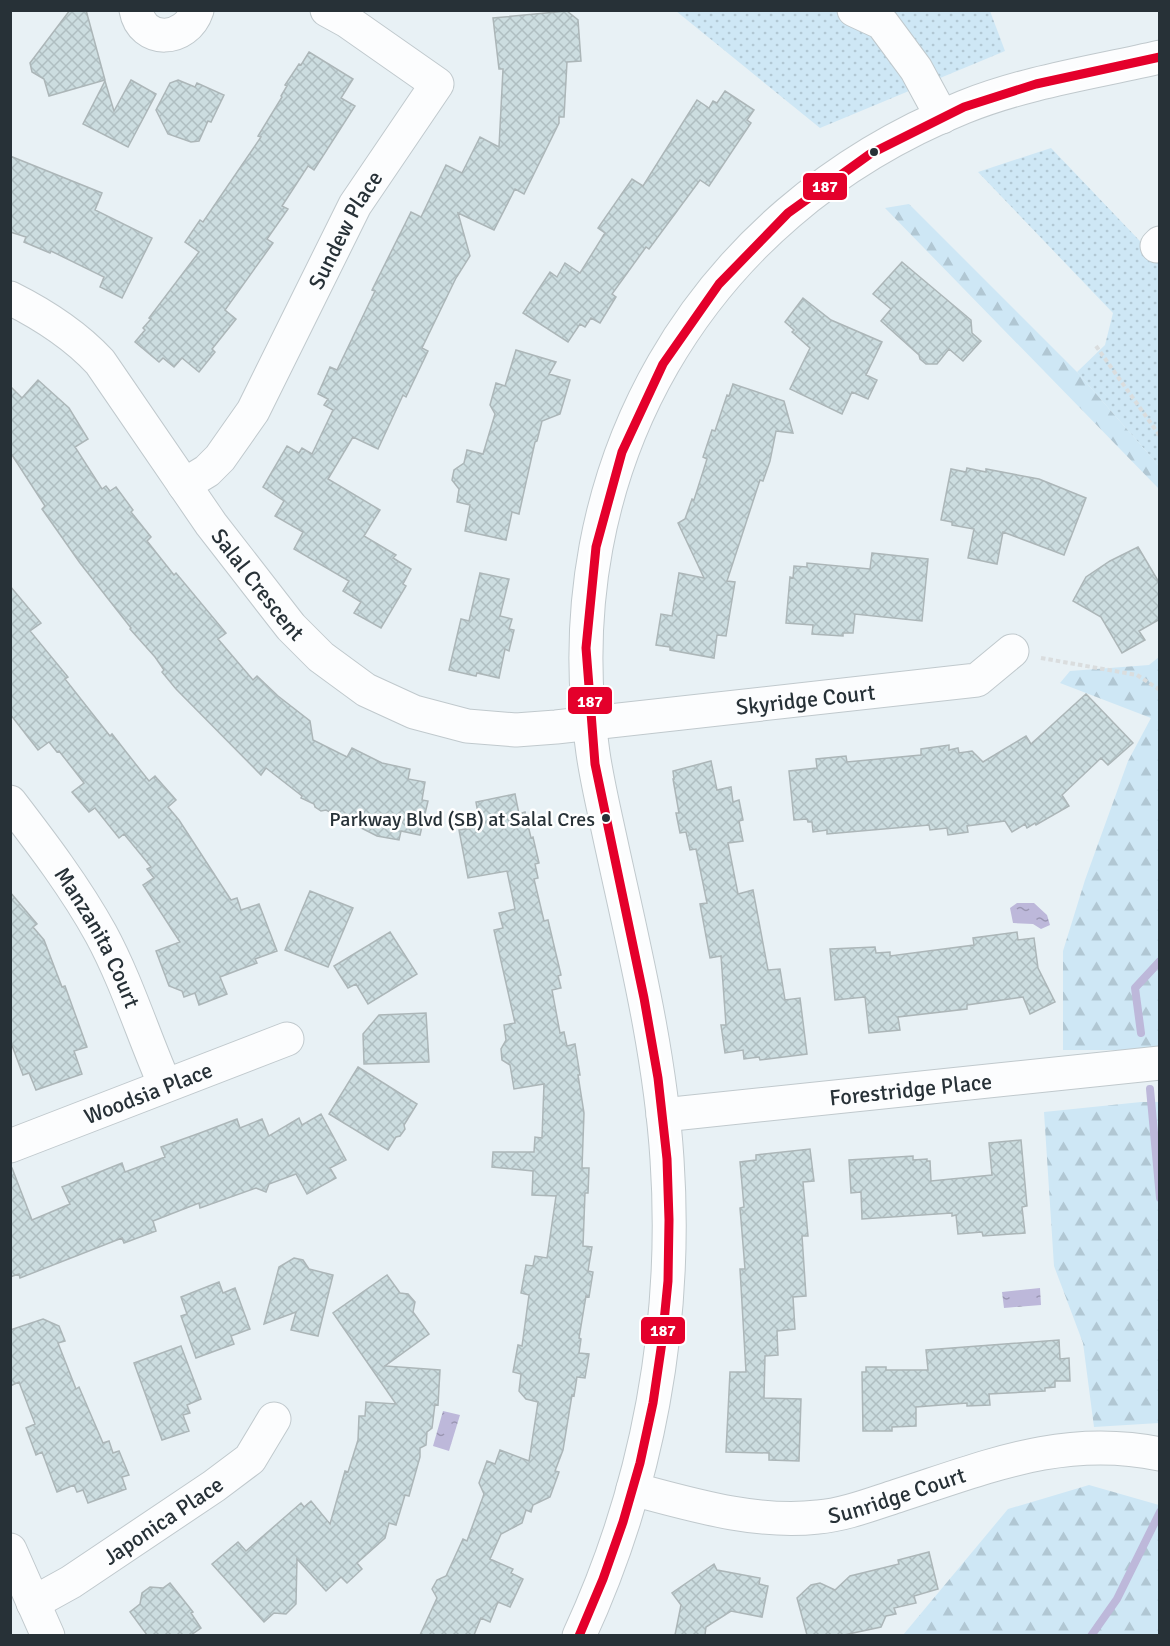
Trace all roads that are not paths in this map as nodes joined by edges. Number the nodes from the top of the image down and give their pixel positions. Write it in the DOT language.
graph roads {
  1 [pos="136,10"];
  2 [pos="197,10"];
  3 [pos="327,10"];
  4 [pos="854,10"];
  5 [pos="1160,57"];
  6 [pos="942,117"];
  7 [pos="10,298"];
  8 [pos="184,485"];
  9 [pos="1012,651"];
  10 [pos="590,723"];
  11 [pos="10,802"];
  12 [pos="287,1039"];
  13 [pos="1160,1064"];
  14 [pos="165,1085"];
  15 [pos="663,1115"];
  16 [pos="10,1146"];
  17 [pos="274,1419"];
  18 [pos="1160,1454"];
  19 [pos="633,1489"];
  20 [pos="10,1550"];
  21 [pos="33,1603"];
  22 [pos="48,1635"];
  23 [pos="579,1635"];
  1 -- 2 [label="street"];
  3 -- 8 [label="street, Sundew Place"];
  4 -- 6 [label="street"];
  5 -- 6 [label="street"];
  6 -- 10 [label="street"];
  7 -- 8 [label="street, Salal Crescent"];
  8 -- 10 [label="street, Salal Crescent"];
  9 -- 10 [label="street, Skyridge Court"];
  10 -- 15 [label="street"];
  11 -- 14 [label="street, Manzanita Court"];
  12 -- 14 [label="street, Woodsia Place"];
  13 -- 15 [label="street, Forestridge Place"];
  14 -- 16 [label="street, Woodsia Place"];
  15 -- 19 [label="street"];
  17 -- 21 [label="street, Japonica Place"];
  18 -- 19 [label="street, Sunridge Court"];
  19 -- 23 [label="street"];
  20 -- 21 [label="street"];
  21 -- 22 [label="street"];
}
